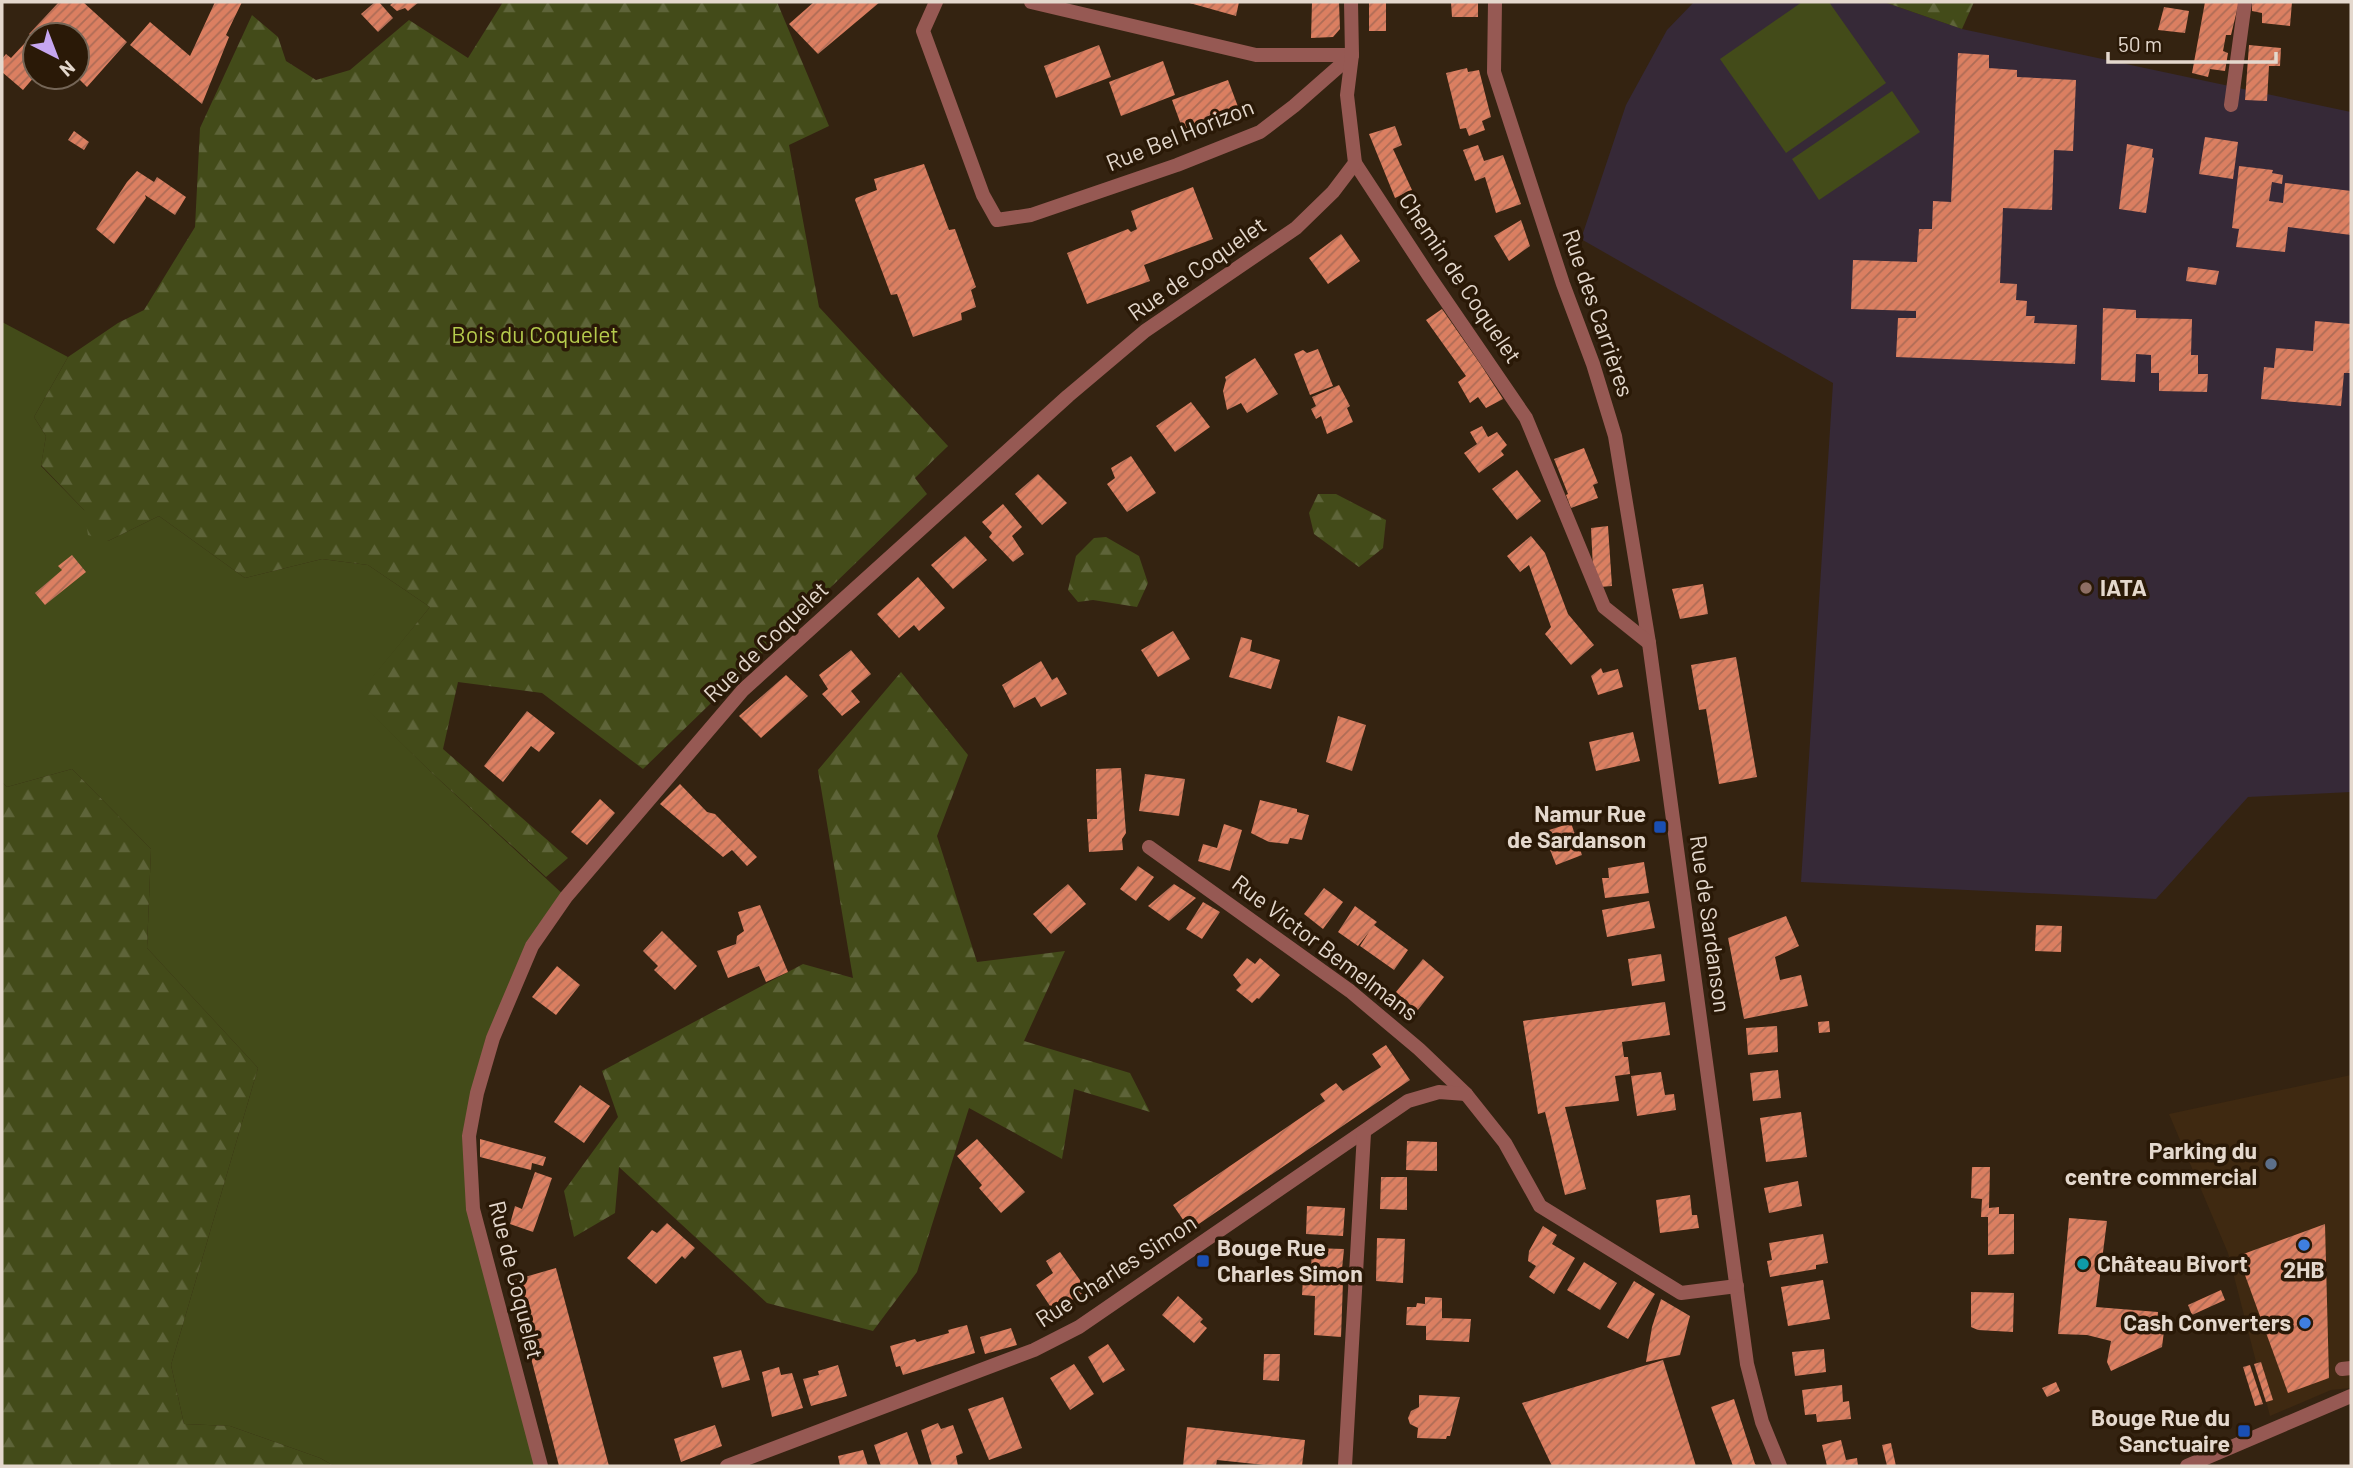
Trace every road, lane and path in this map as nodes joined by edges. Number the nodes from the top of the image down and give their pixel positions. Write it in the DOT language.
graph roads {
  1 [pos="936,2"];
  2 [pos="1031,2"];
  3 [pos="1351,2"];
  4 [pos="1495,2"];
  5 [pos="2245,2"];
  6 [pos="1352,55"];
  7 [pos="2231,105"];
  8 [pos="1355,163"];
  9 [pos="1648,643"];
  10 [pos="1149,847"];
  11 [pos="1466,1094"];
  12 [pos="1364,1133"];
  13 [pos="1737,1286"];
  14 [pos="2351,1396"];
  15 [pos="541,1466"];
  16 [pos="727,1466"];
  17 [pos="1345,1466"];
  18 [pos="1780,1466"];
  19 [pos="2187,1466"];
  1 -- 6 [label="street, Rue Bel Horizon"];
  2 -- 6 [label="street"];
  3 -- 6 [label="street"];
  4 -- 9 [label="street, Rue des Carrières"];
  5 -- 7 [label="street"];
  6 -- 8 [label="street"];
  8 -- 9 [label="street, Chemin de Coquelet"];
  8 -- 15 [label="street, Rue de Coquelet"];
  9 -- 13 [label="street, Rue de Sardanson"];
  10 -- 11 [label="street, Rue Victor Bemelmans"];
  11 -- 12 [label="street, Rue Charles Simon"];
  11 -- 13 [label="street, Rue Victor Bemelmans"];
  12 -- 16 [label="street, Rue Charles Simon"];
  12 -- 17 [label="street"];
  13 -- 18 [label="street, Rue de Sardanson"];
  14 -- 19 [label="street"];
}
